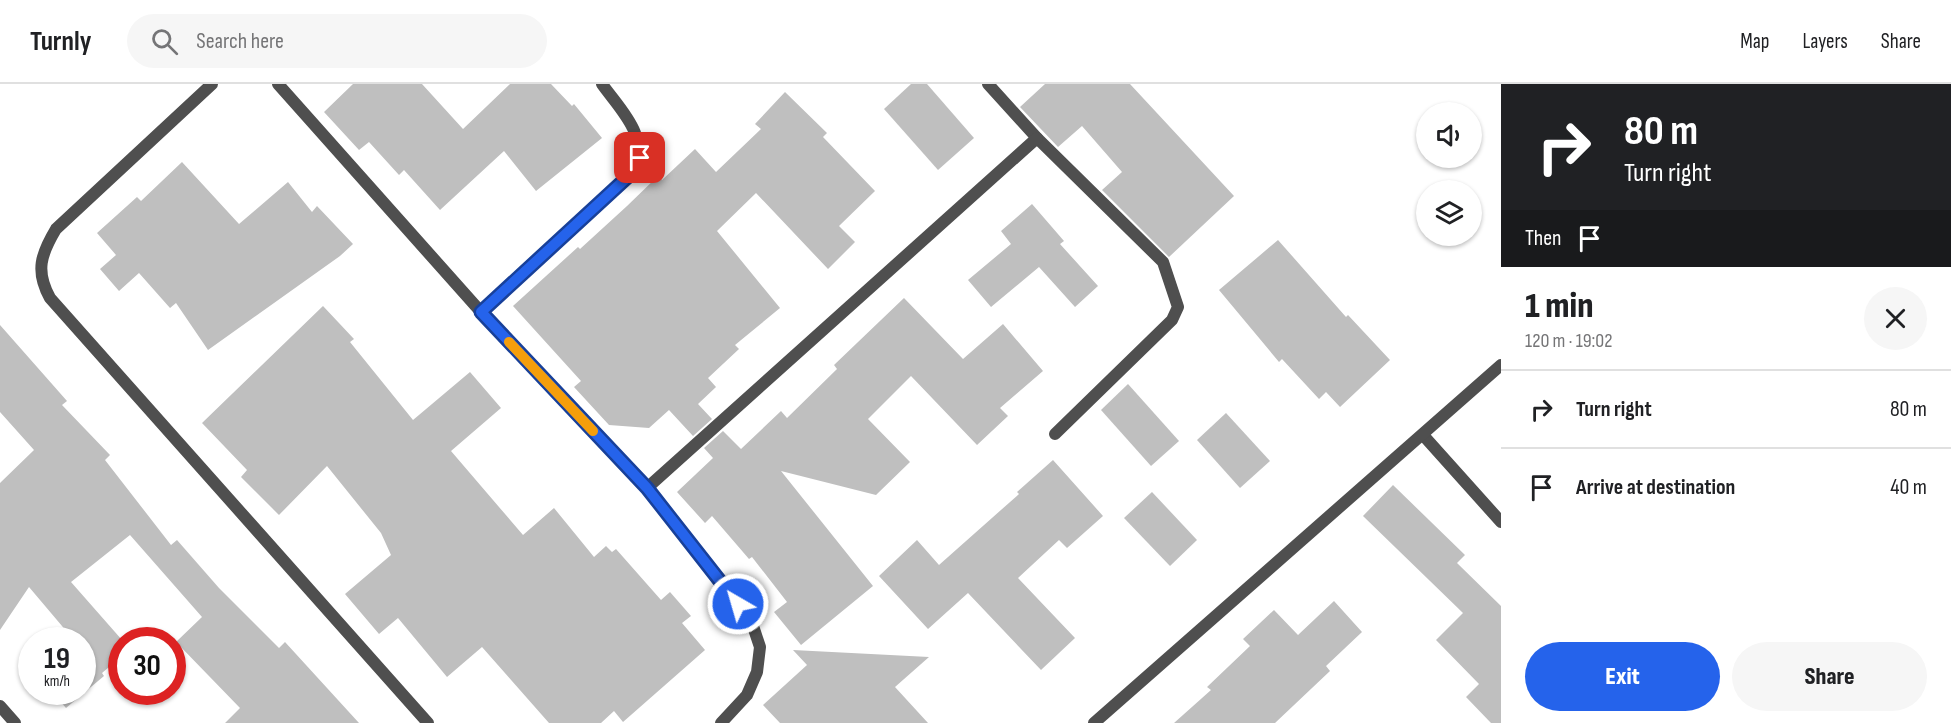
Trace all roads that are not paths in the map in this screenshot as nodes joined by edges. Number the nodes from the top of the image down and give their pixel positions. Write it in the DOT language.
graph roads {
  1 [pos="212,84"];
  2 [pos="278,84"];
  3 [pos="602,84"];
  4 [pos="988,84"];
  5 [pos="1037,138"];
  6 [pos="481,312"];
  7 [pos="1501,365"];
  8 [pos="1055,435"];
  9 [pos="1423,435"];
  10 [pos="647,488"];
  11 [pos="1501,522"];
  12 [pos="0,706"];
  13 [pos="15,723"];
  14 [pos="428,723"];
  15 [pos="722,723"];
  16 [pos="1094,723"];
  1 -- 14 [label="street"];
  2 -- 6 [label="street"];
  3 -- 6 [label="street"];
  4 -- 5 [label="street"];
  5 -- 8 [label="street"];
  5 -- 10 [label="street"];
  6 -- 10 [label="street"];
  7 -- 9 [label="street"];
  9 -- 11 [label="street"];
  9 -- 16 [label="street"];
  10 -- 15 [label="street"];
  12 -- 13 [label="street"];
}
